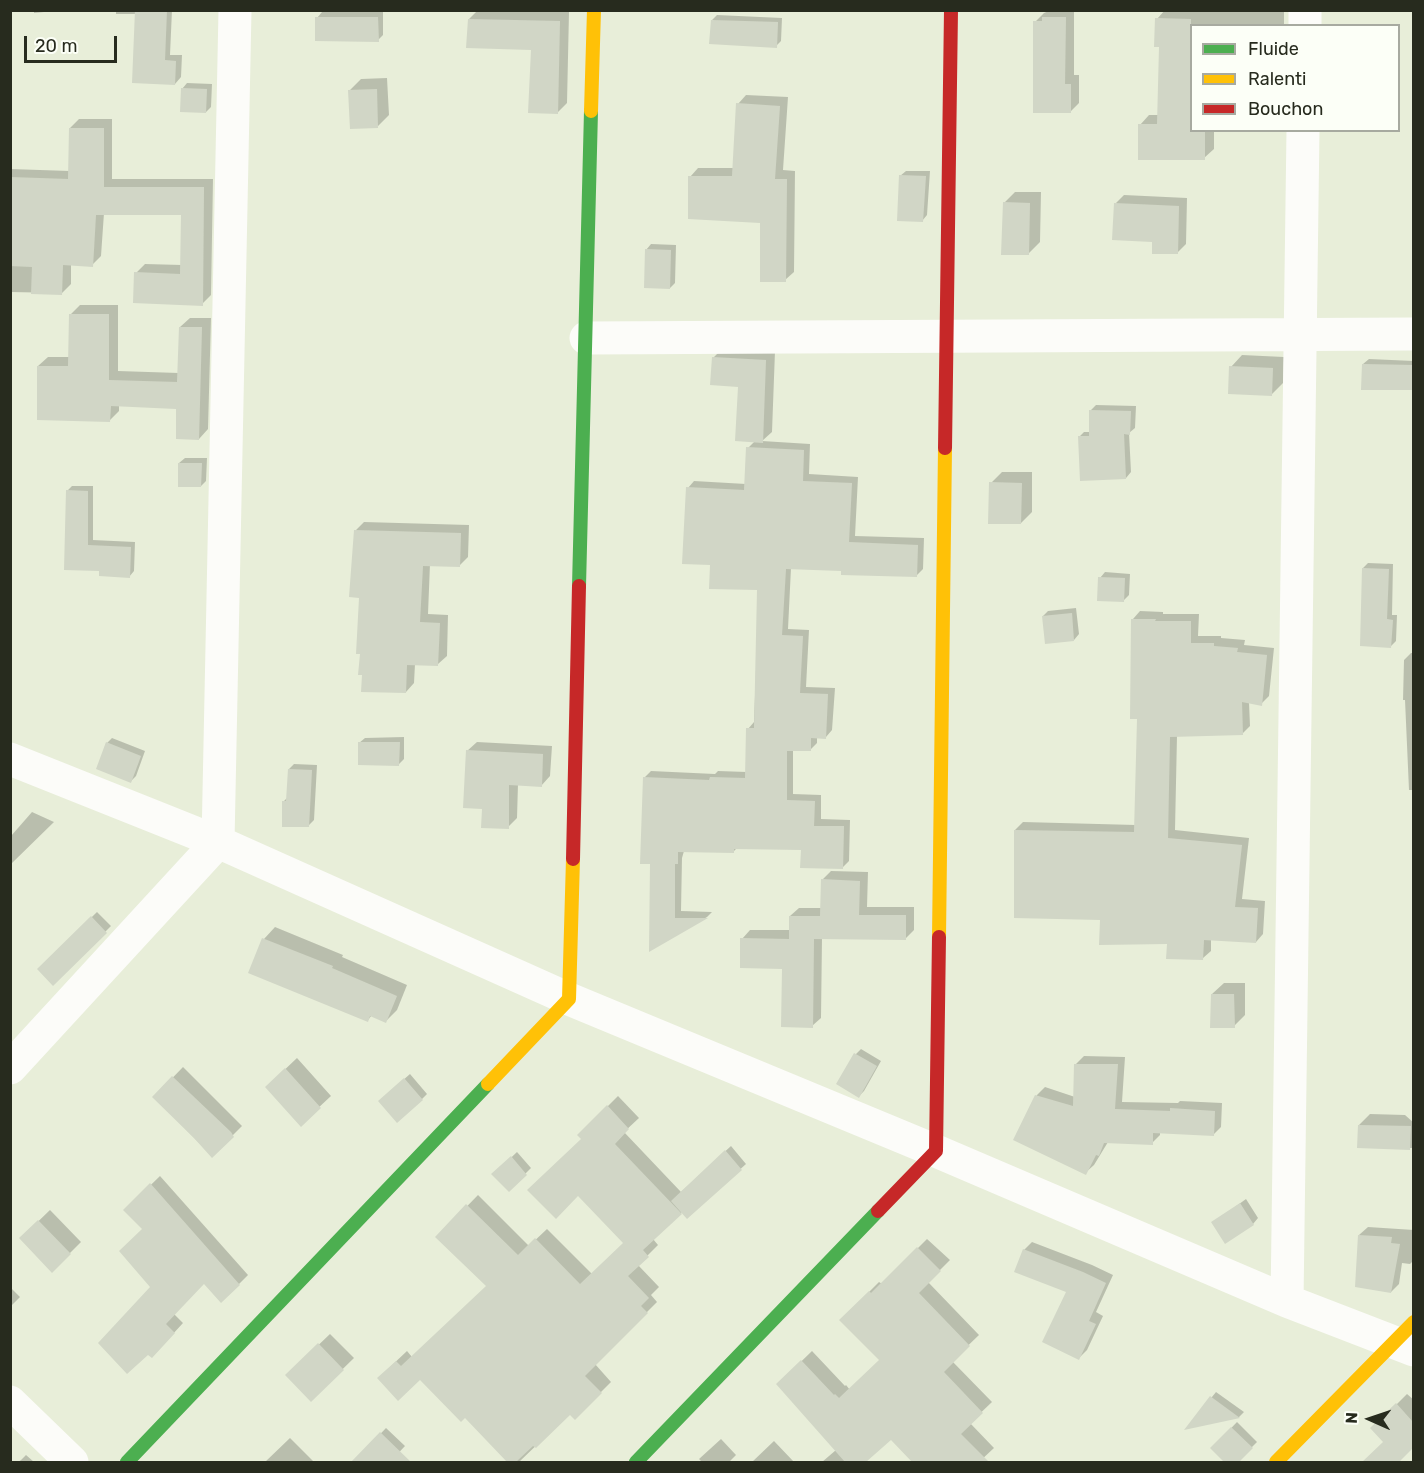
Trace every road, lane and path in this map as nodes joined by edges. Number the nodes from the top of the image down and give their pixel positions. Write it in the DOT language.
graph roads {
  1 [pos="235,10"];
  2 [pos="594,10"];
  3 [pos="951,10"];
  4 [pos="1303,132"];
  5 [pos="1413,334"];
  6 [pos="1300,335"];
  7 [pos="946,336"];
  8 [pos="586,338"];
  9 [pos="10,759"];
  10 [pos="218,842"];
  11 [pos="569,999"];
  12 [pos="10,1068"];
  13 [pos="936,1151"];
  14 [pos="1287,1301"];
  15 [pos="1407,1338"];
  16 [pos="10,1402"];
  17 [pos="72,1462"];
  18 [pos="128,1462"];
  19 [pos="636,1462"];
  20 [pos="1276,1462"];
  1 -- 10 [label="street"];
  2 -- 8 [label="street"];
  3 -- 7 [label="street"];
  4 -- 6 [label="street"];
  5 -- 6 [label="street"];
  6 -- 7 [label="street"];
  6 -- 14 [label="street"];
  7 -- 8 [label="street"];
  7 -- 13 [label="street"];
  8 -- 11 [label="street"];
  9 -- 10 [label="street"];
  10 -- 11 [label="street"];
  10 -- 12 [label="street"];
  11 -- 13 [label="street"];
  11 -- 18 [label="street"];
  13 -- 14 [label="street"];
  13 -- 19 [label="street"];
  14 -- 15 [label="street"];
  15 -- 20 [label="street"];
  16 -- 17 [label="street"];
}
